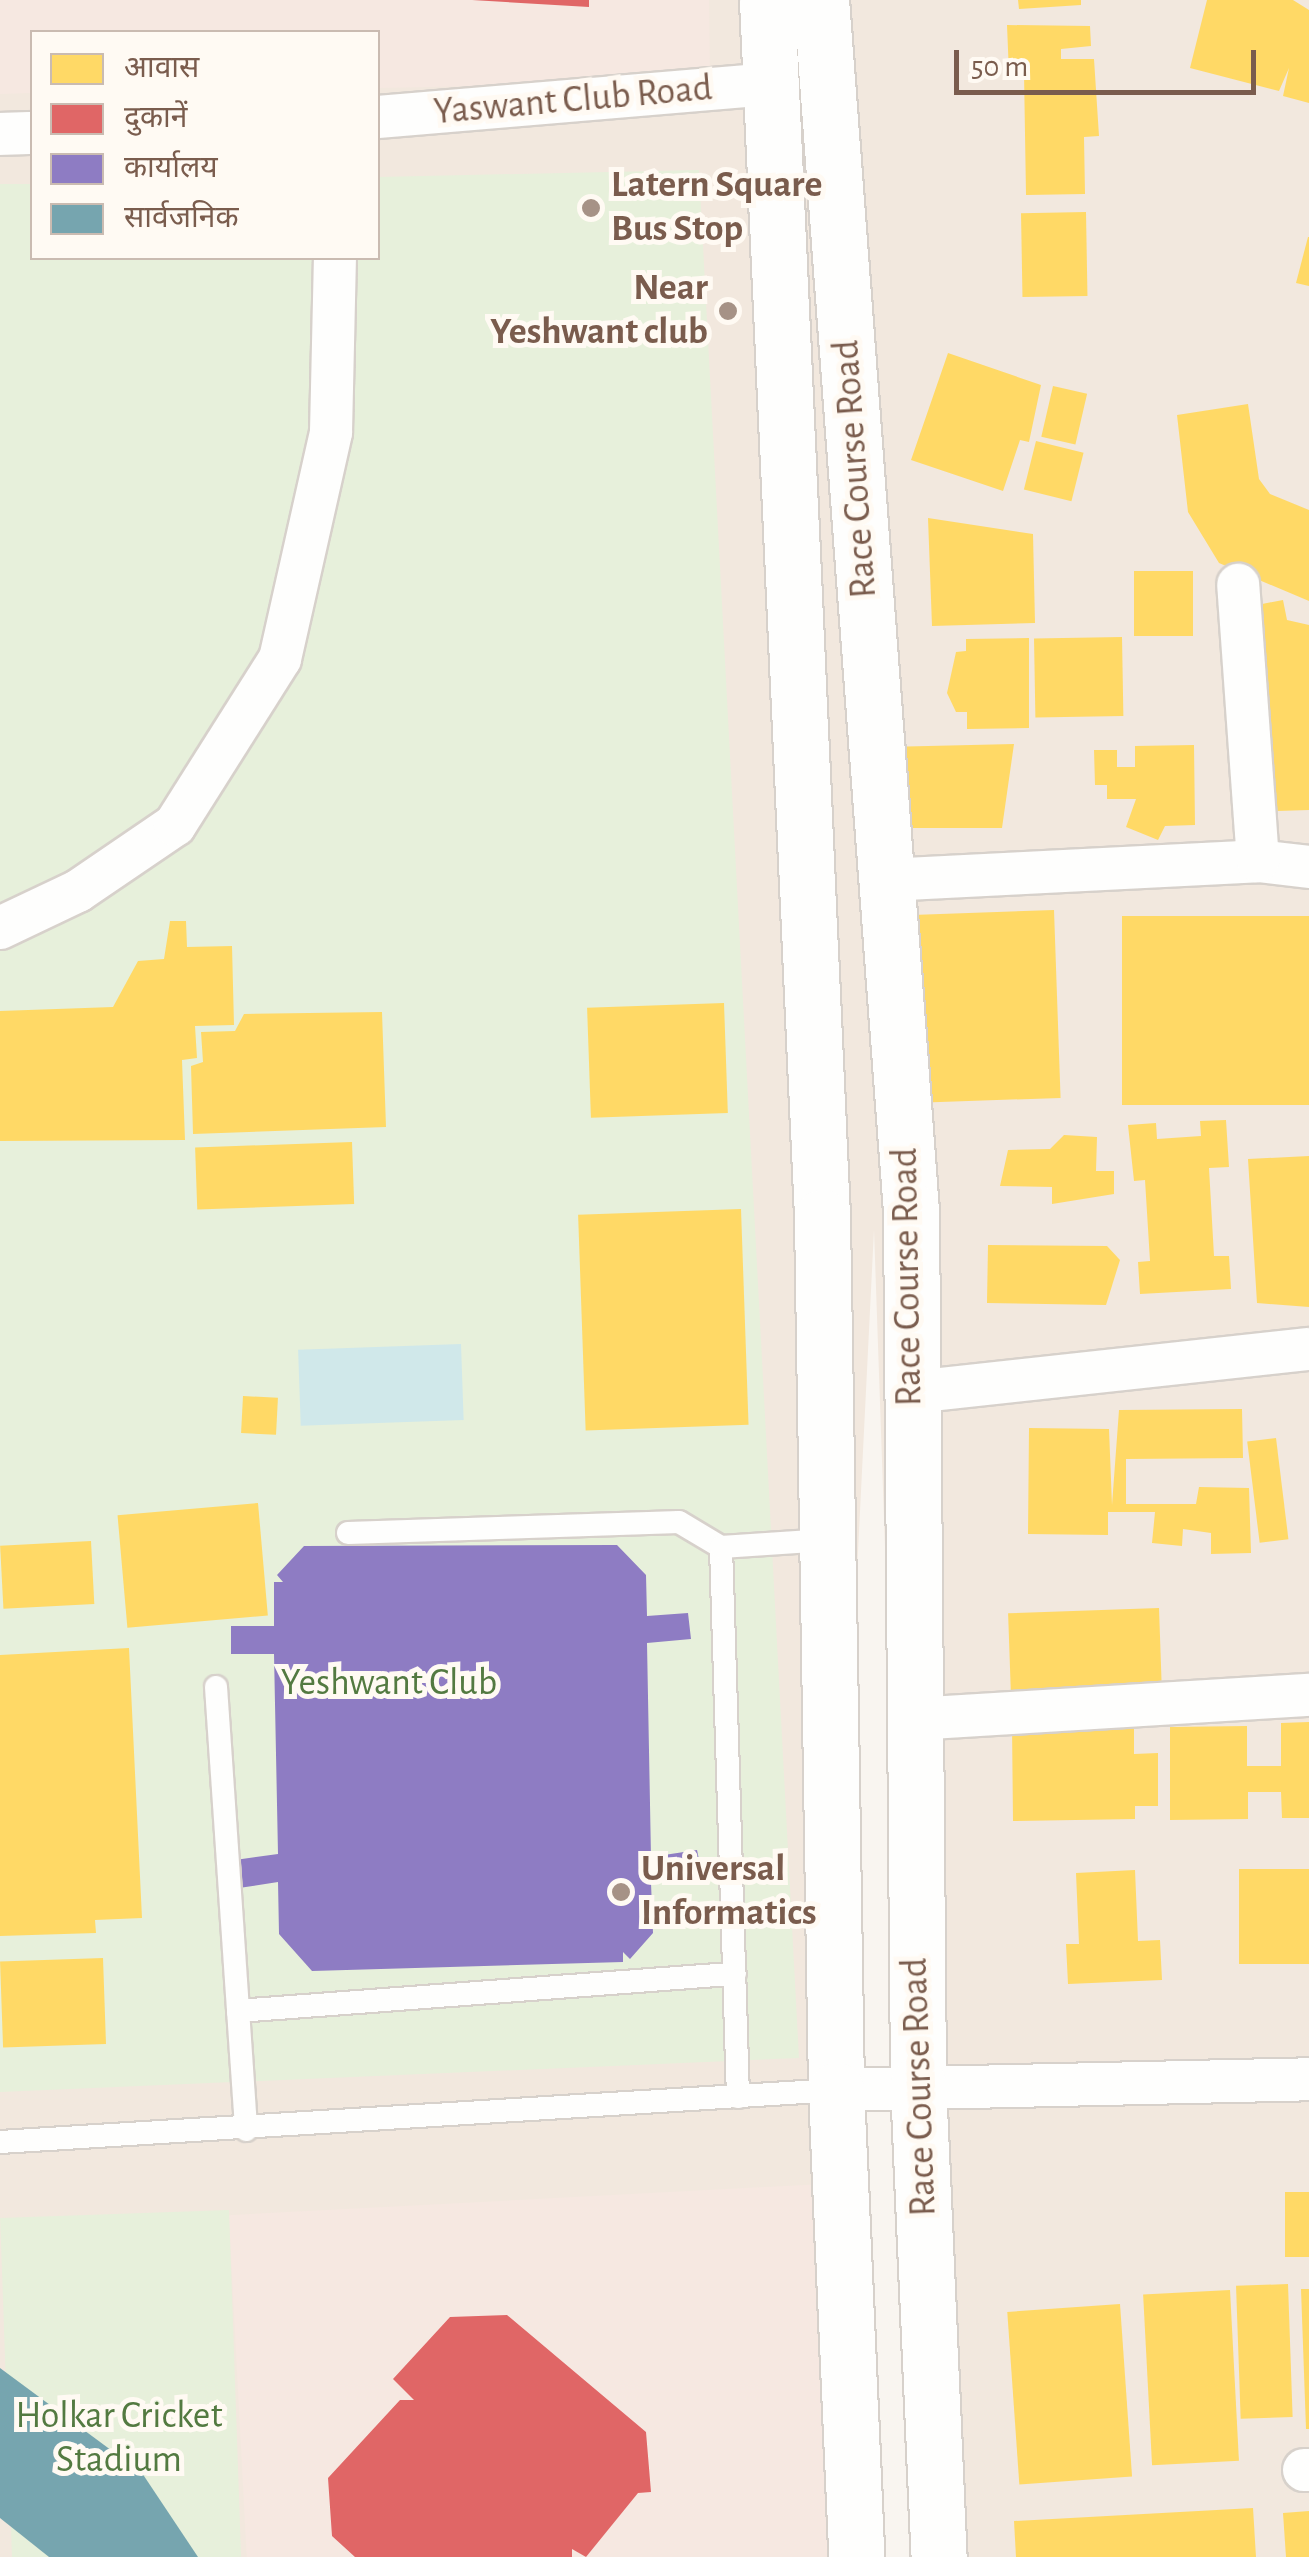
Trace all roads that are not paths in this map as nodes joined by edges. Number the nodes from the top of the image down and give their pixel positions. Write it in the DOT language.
graph roads {
  1 [pos="766,0"];
  2 [pos="821,0"];
  3 [pos="769,84"];
  4 [pos="380,117"];
  5 [pos="30,132"];
  6 [pos="0,134"];
  7 [pos="334,260"];
  8 [pos="1238,584"];
  9 [pos="1258,861"];
  10 [pos="1309,867"];
  11 [pos="886,880"];
  12 [pos="0,928"];
  13 [pos="1309,1349"];
  14 [pos="912,1392"];
  15 [pos="348,1533"];
  16 [pos="827,1540"];
  17 [pos="720,1548"];
  18 [pos="216,1687"];
  19 [pos="1309,1695"];
  20 [pos="914,1719"];
  21 [pos="734,1974"];
  22 [pos="238,2012"];
  23 [pos="1309,2079"];
  24 [pos="918,2084"];
  25 [pos="836,2090"];
  26 [pos="738,2097"];
  27 [pos="246,2130"];
  28 [pos="0,2142"];
  29 [pos="856,2557"];
  30 [pos="939,2557"];
  1 -- 3 [label="main road, Race Course Road"];
  2 -- 11 [label="main road, Race Course Road"];
  3 -- 4 [label="street, Yaswant Club Road"];
  3 -- 16 [label="main road, Race Course Road"];
  5 -- 6 [label="street"];
  7 -- 12 [label="street"];
  8 -- 9 [label="street"];
  9 -- 10 [label="street"];
  9 -- 11 [label="street"];
  11 -- 14 [label="main road, Race Course Road"];
  13 -- 14 [label="street"];
  14 -- 20 [label="main road, Race Course Road"];
  15 -- 17 [label="lane"];
  16 -- 17 [label="lane"];
  16 -- 25 [label="main road, Race Course Road"];
  17 -- 21 [label="lane"];
  18 -- 22 [label="lane"];
  19 -- 20 [label="street"];
  20 -- 24 [label="main road, Race Course Road"];
  21 -- 22 [label="lane"];
  21 -- 26 [label="lane"];
  22 -- 27 [label="lane"];
  23 -- 24 [label="street"];
  24 -- 25 [label="street"];
  24 -- 30 [label="main road, Race Course Road"];
  25 -- 26 [label="lane"];
  25 -- 29 [label="main road, Race Course Road"];
  26 -- 27 [label="lane"];
  27 -- 28 [label="lane"];
}
